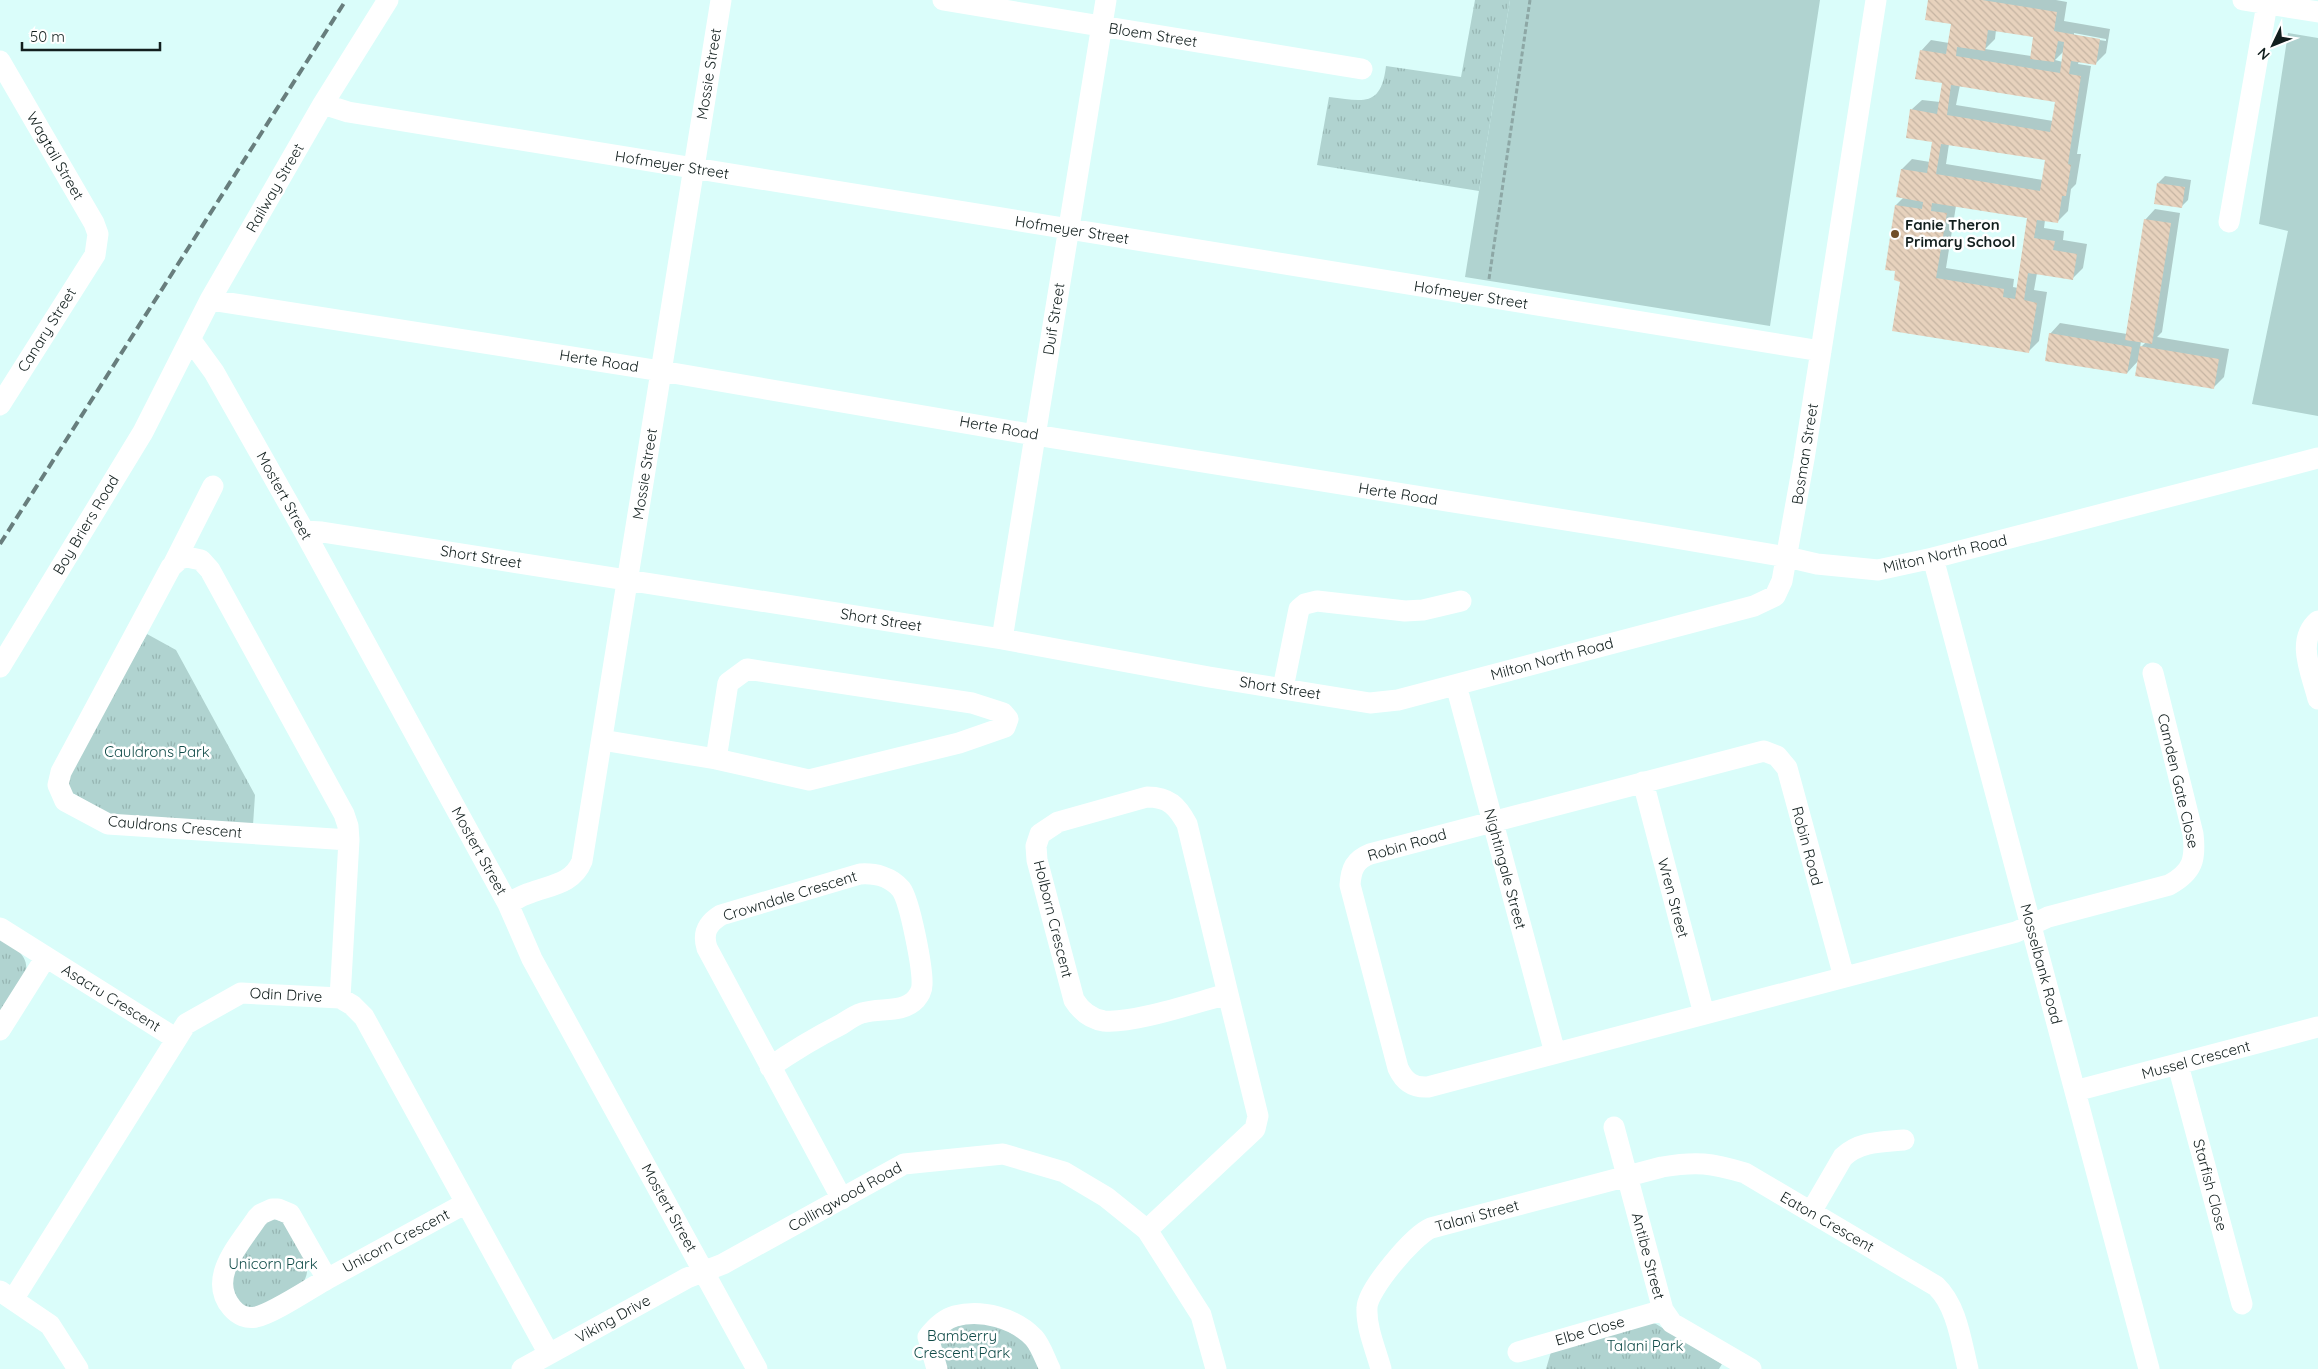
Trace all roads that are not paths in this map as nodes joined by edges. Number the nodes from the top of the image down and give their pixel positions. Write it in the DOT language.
graph roads {
  1 [pos="388,0"];
  2 [pos="721,0"];
  3 [pos="943,0"];
  4 [pos="1106,0"];
  5 [pos="1876,0"];
  6 [pos="2243,0"];
  7 [pos="2267,4"];
  8 [pos="2318,12"];
  9 [pos="1102,26"];
  10 [pos="0,61"];
  11 [pos="1362,69"];
  12 [pos="323,104"];
  13 [pos="694,168"];
  14 [pos="2229,222"];
  15 [pos="1068,229"];
  16 [pos="94,255"];
  17 [pos="210,300"];
  18 [pos="190,339"];
  19 [pos="1821,351"];
  20 [pos="661,371"];
  21 [pos="169,381"];
  22 [pos="0,405"];
  23 [pos="1035,435"];
  24 [pos="2318,458"];
  25 [pos="213,486"];
  26 [pos="304,531"];
  27 [pos="1787,556"];
  28 [pos="1933,558"];
  29 [pos="174,563"];
  30 [pos="628,580"];
  31 [pos="1461,601"];
  32 [pos="2318,621"];
  33 [pos="1002,639"];
  34 [pos="0,667"];
  35 [pos="2152,672"];
  36 [pos="1456,685"];
  37 [pos="1283,688"];
  38 [pos="2318,699"];
  39 [pos="602,740"];
  40 [pos="716,759"];
  41 [pos="1643,782"];
  42 [pos="1493,822"];
  43 [pos="349,840"];
  44 [pos="508,904"];
  45 [pos="2030,925"];
  46 [pos="0,928"];
  47 [pos="46,957"];
  48 [pos="1844,977"];
  49 [pos="1228,994"];
  50 [pos="340,998"];
  51 [pos="1704,1014"];
  52 [pos="2318,1027"];
  53 [pos="0,1030"];
  54 [pos="175,1038"];
  55 [pos="1555,1054"];
  56 [pos="2178,1065"];
  57 [pos="770,1067"];
  58 [pos="2075,1091"];
  59 [pos="1614,1127"];
  60 [pos="1904,1140"];
  61 [pos="1627,1177"];
  62 [pos="842,1199"];
  63 [pos="466,1203"];
  64 [pos="1811,1212"];
  65 [pos="1147,1230"];
  66 [pos="704,1272"];
  67 [pos="327,1278"];
  68 [pos="7,1295"];
  69 [pos="2242,1304"];
  70 [pos="1662,1310"];
  71 [pos="1518,1352"];
  72 [pos="549,1354"];
  73 [pos="78,1369"];
  74 [pos="522,1369"];
  75 [pos="757,1369"];
  76 [pos="937,1369"];
  77 [pos="1050,1369"];
  78 [pos="1216,1369"];
  79 [pos="1381,1369"];
  80 [pos="1751,1369"];
  81 [pos="1968,1369"];
  82 [pos="2149,1369"];
  1 -- 12 [label="street, Railway Street"];
  2 -- 13 [label="street, Mossie Street"];
  3 -- 9 [label="street, Bloem Street"];
  4 -- 9 [label="street, Duif Street"];
  5 -- 19 [label="street, Bosman Street"];
  6 -- 7 [label="street"];
  7 -- 8 [label="street"];
  7 -- 14 [label="street"];
  9 -- 11 [label="street, Bloem Street"];
  9 -- 15 [label="street, Duif Street"];
  10 -- 16 [label="street, Wagtail Street"];
  12 -- 13 [label="street, Hofmeyer Street"];
  12 -- 17 [label="street, Railway Street"];
  13 -- 15 [label="street, Hofmeyer Street"];
  13 -- 20 [label="street, Mossie Street"];
  15 -- 19 [label="street, Hofmeyer Street"];
  15 -- 23 [label="street, Duif Street"];
  16 -- 22 [label="street, Canary Street"];
  17 -- 18 [label="street, Railway Street"];
  17 -- 20 [label="street, Herte Road"];
  18 -- 21 [label="street, Railway Street"];
  18 -- 26 [label="street, Mostert Street"];
  19 -- 27 [label="street, Bosman Street"];
  20 -- 23 [label="street, Herte Road"];
  20 -- 30 [label="street, Mossie Street"];
  21 -- 34 [label="street, Boy Briers Road"];
  23 -- 27 [label="street, Herte Road"];
  23 -- 33 [label="street, Duif Street"];
  24 -- 28 [label="street, Milton North Road"];
  25 -- 29 [label="street, Cauldrons Crescent"];
  26 -- 30 [label="street, Short Street"];
  26 -- 44 [label="street, Mostert Street"];
  27 -- 28 [label="street, Milton North Road"];
  27 -- 36 [label="street, Milton North Road"];
  28 -- 45 [label="street, Mosselbank Road"];
  29 -- 43 [label="street"];
  29 -- 43 [label="street, Cauldrons Crescent"];
  30 -- 33 [label="street, Short Street"];
  30 -- 39 [label="street, Mossie Street"];
  31 -- 37 [label="street"];
  32 -- 38 [label="street"];
  33 -- 37 [label="street, Short Street"];
  35 -- 45 [label="street, Camden Gate Close"];
  36 -- 37 [label="street, Short Street"];
  36 -- 42 [label="street, Nightingale Street"];
  39 -- 40 [label="street"];
  39 -- 44 [label="street, Mossie Street"];
  40 -- 40 [label="street"];
  41 -- 42 [label="street, Robin Road"];
  41 -- 48 [label="street, Robin Road"];
  41 -- 51 [label="street, Wren Street"];
  42 -- 55 [label="street, Nightingale Street"];
  42 -- 55 [label="street, Robin Road"];
  43 -- 50 [label="street"];
  44 -- 66 [label="street, Mostert Street"];
  45 -- 48 [label="street, Robin Road"];
  45 -- 58 [label="street, Mosselbank Road"];
  46 -- 47 [label="street, Asacru Crescent"];
  47 -- 53 [label="street, Asacru Crescent"];
  47 -- 54 [label="street, Asacru Crescent"];
  48 -- 51 [label="street, Robin Road"];
  49 -- 49 [label="street, Holborn Crescent"];
  49 -- 65 [label="street, Holborn Crescent"];
  50 -- 54 [label="street, Odin Drive"];
  50 -- 63 [label="street, Odin Drive"];
  51 -- 55 [label="street, Robin Road"];
  52 -- 56 [label="street, Mussel Crescent"];
  54 -- 68 [label="street, Odin Drive"];
  56 -- 58 [label="street, Mussel Crescent"];
  56 -- 69 [label="street, Starfish Close"];
  57 -- 57 [label="street, Crowndale Crescent"];
  57 -- 62 [label="street, Crowndale Crescent"];
  58 -- 82 [label="street, Mosselbank Road"];
  59 -- 61 [label="street, Antibe Street"];
  60 -- 64 [label="street"];
  61 -- 64 [label="street, Eaton Crescent"];
  61 -- 70 [label="street, Antibe Street"];
  61 -- 79 [label="street, Talani Street"];
  62 -- 65 [label="street, Collingwood Road"];
  62 -- 66 [label="street, Collingwood Road"];
  63 -- 67 [label="street, Unicorn Crescent"];
  63 -- 72 [label="street, Odin Drive"];
  64 -- 81 [label="street, Eaton Crescent"];
  65 -- 78 [label="street, Collingwood Road"];
  66 -- 72 [label="street, Viking Drive"];
  66 -- 75 [label="street, Mostert Street"];
  67 -- 67 [label="street, Unicorn Crescent"];
  68 -- 73 [label="street, Odin Drive"];
  70 -- 71 [label="street, Elbe Close"];
  70 -- 80 [label="street, Antibe Street"];
  72 -- 74 [label="street, Viking Drive"];
  76 -- 77 [label="street"];
}
